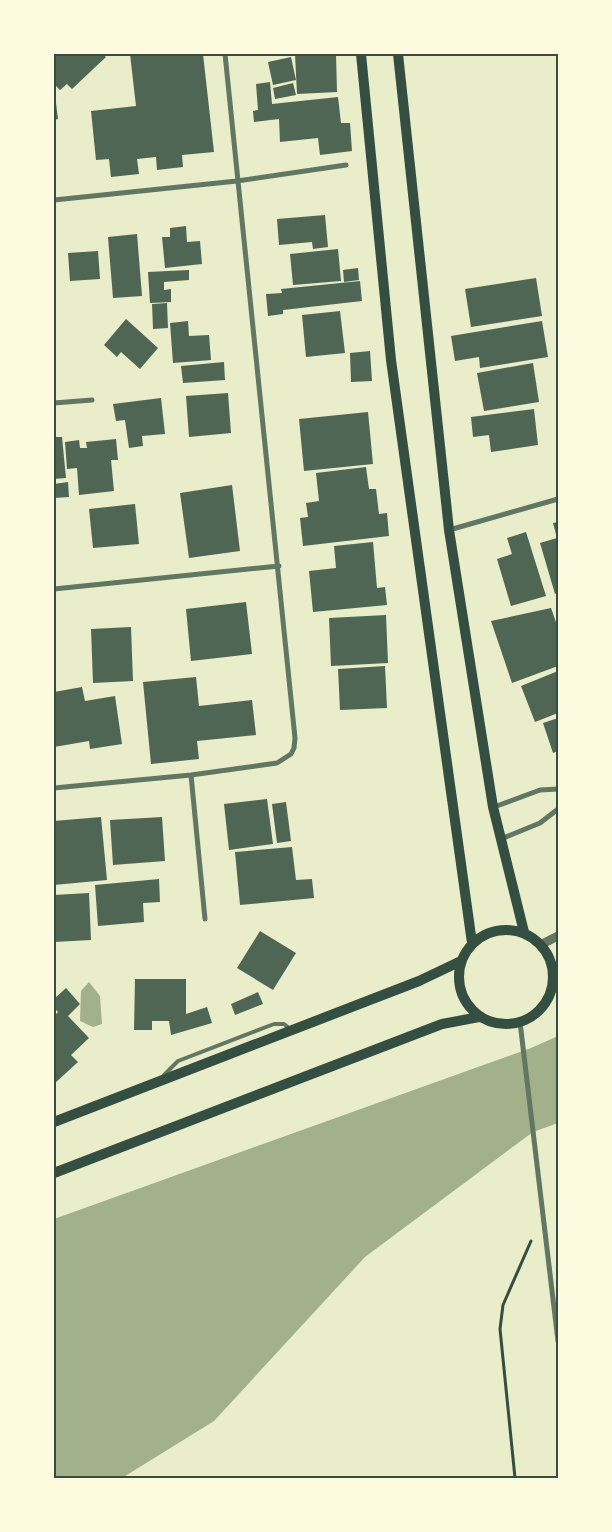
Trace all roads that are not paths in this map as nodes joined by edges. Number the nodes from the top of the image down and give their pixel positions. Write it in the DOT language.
graph roads {
  1 [pos="225,54"];
  2 [pos="361,54"];
  3 [pos="398,54"];
  4 [pos="346,165"];
  5 [pos="237,181"];
  6 [pos="54,200"];
  7 [pos="92,400"];
  8 [pos="54,403"];
  9 [pos="558,498"];
  10 [pos="449,530"];
  11 [pos="279,566"];
  12 [pos="54,589"];
  13 [pos="191,775"];
  14 [pos="54,788"];
  15 [pos="558,789"];
  16 [pos="493,807"];
  17 [pos="558,809"];
  18 [pos="501,839"];
  19 [pos="205,919"];
  20 [pos="524,932"];
  21 [pos="558,936"];
  22 [pos="472,943"];
  23 [pos="542,944"];
  24 [pos="461,961"];
  25 [pos="556,985"];
  26 [pos="480,1017"];
  27 [pos="520,1022"];
  28 [pos="54,1122"];
  29 [pos="54,1174"];
  30 [pos="558,1342"];
  1 -- 5 [label="street"];
  2 -- 22 [label="main road"];
  3 -- 10 [label="main road"];
  4 -- 5 [label="street"];
  5 -- 6 [label="street"];
  5 -- 11 [label="street"];
  7 -- 8 [label="street"];
  9 -- 10 [label="street"];
  10 -- 16 [label="main road"];
  11 -- 12 [label="street"];
  11 -- 13 [label="street"];
  13 -- 14 [label="street"];
  13 -- 19 [label="street"];
  15 -- 16 [label="street"];
  16 -- 18 [label="main road"];
  17 -- 18 [label="street"];
  18 -- 20 [label="main road"];
  20 -- 22 [label="main road"];
  20 -- 23 [label="main road"];
  21 -- 23 [label="street"];
  22 -- 24 [label="main road"];
  23 -- 25 [label="main road"];
  24 -- 26 [label="main road"];
  24 -- 28 [label="main road"];
  25 -- 27 [label="main road"];
  26 -- 27 [label="main road"];
  26 -- 29 [label="main road"];
  27 -- 30 [label="street"];
}
